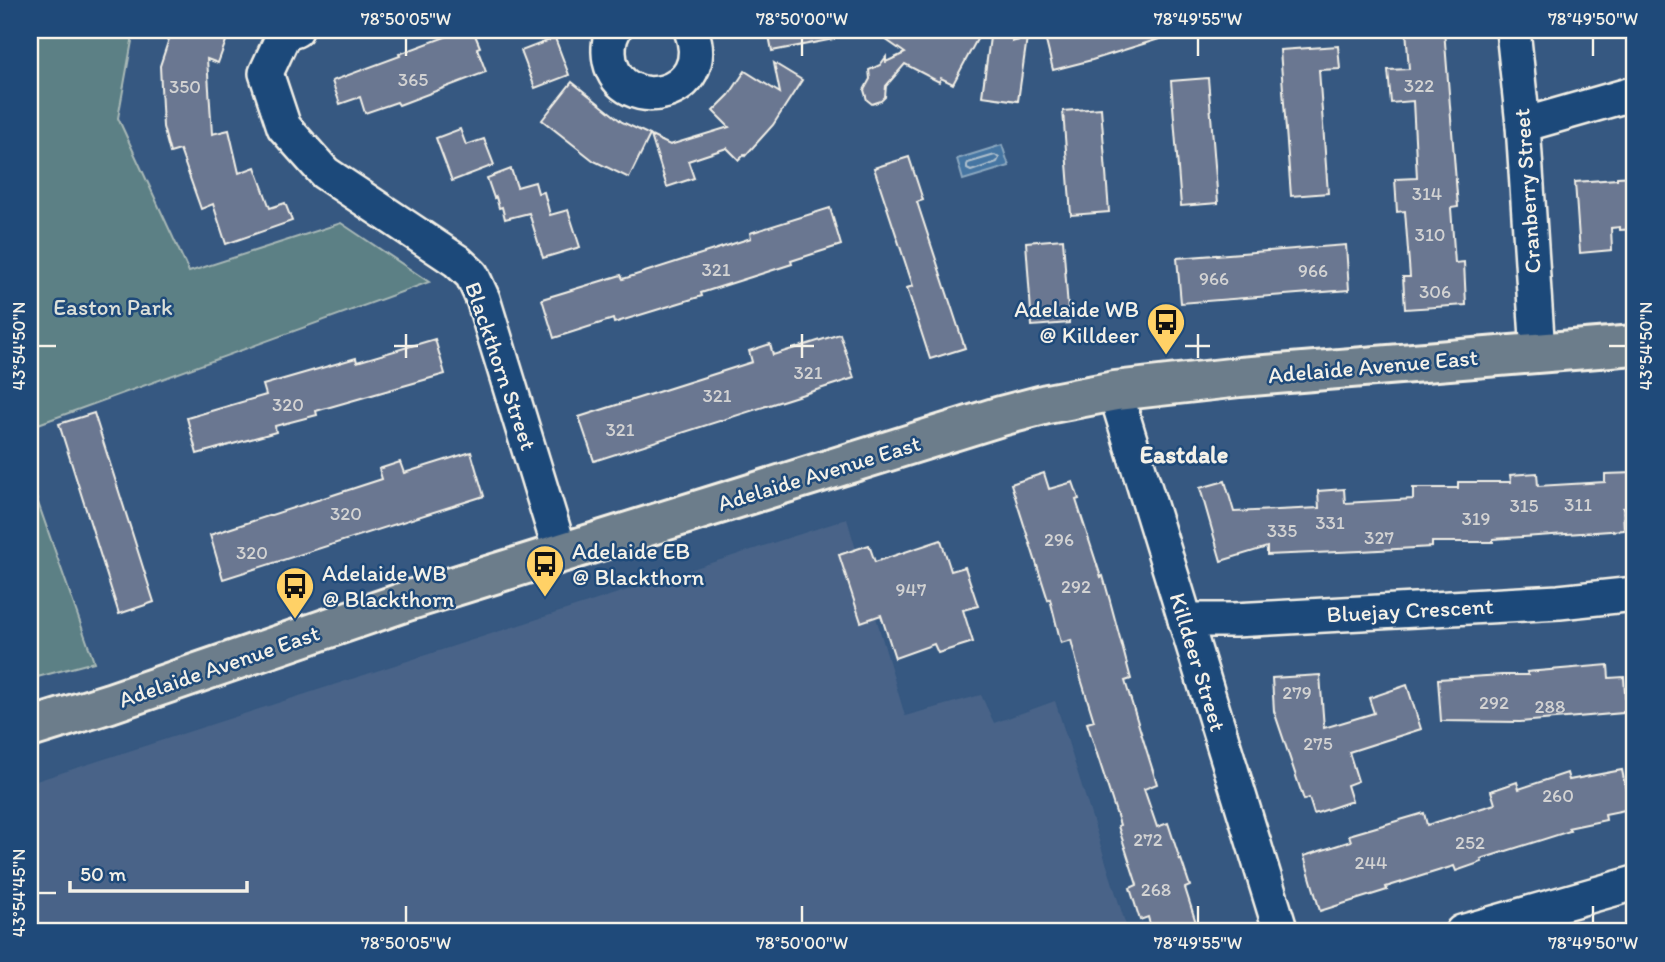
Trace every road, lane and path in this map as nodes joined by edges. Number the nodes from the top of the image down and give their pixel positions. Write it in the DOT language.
graph roads {
  1 [pos="296,30"];
  2 [pos="614,30"];
  3 [pos="691,30"];
  4 [pos="1513,30"];
  5 [pos="1635,93"];
  6 [pos="1523,125"];
  7 [pos="1635,345"];
  8 [pos="1538,353"];
  9 [pos="1115,391"];
  10 [pos="561,554"];
  11 [pos="1635,594"];
  12 [pos="1185,620"];
  13 [pos="30,728"];
  14 [pos="1635,883"];
  15 [pos="1281,932"];
  16 [pos="1462,932"];
  1 -- 10 [label="street, Blackthorn Street"];
  2 -- 3 [label="street"];
  4 -- 6 [label="street, Cranberry Street"];
  5 -- 6 [label="street"];
  6 -- 8 [label="street, Cranberry Street"];
  7 -- 8 [label="main road, Adelaide Avenue East"];
  8 -- 9 [label="main road, Adelaide Avenue East"];
  9 -- 10 [label="main road, Adelaide Avenue East"];
  9 -- 12 [label="street, Killdeer Street"];
  10 -- 13 [label="main road, Adelaide Avenue East"];
  11 -- 12 [label="street, Bluejay Crescent"];
  12 -- 15 [label="street, Killdeer Street"];
  14 -- 16 [label="street"];
}
